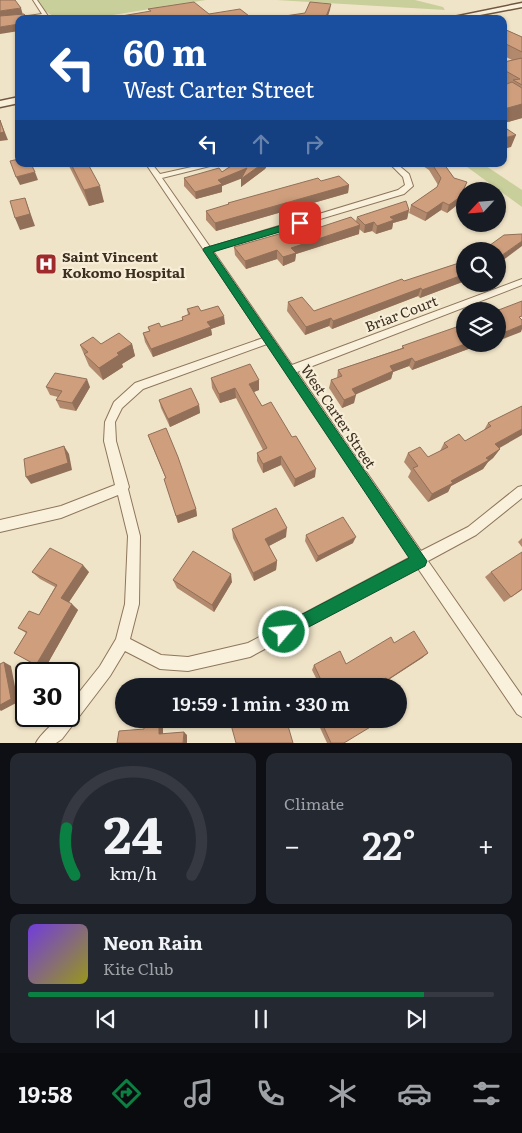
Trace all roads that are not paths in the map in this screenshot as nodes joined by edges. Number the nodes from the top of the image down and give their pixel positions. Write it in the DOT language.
graph roads {
  1 [pos="35,0"];
  2 [pos="522,5"];
  3 [pos="45,15"];
  4 [pos="468,15"];
  5 [pos="15,20"];
  6 [pos="0,21"];
  7 [pos="15,101"];
  8 [pos="0,104"];
  9 [pos="151,167"];
  10 [pos="200,167"];
  11 [pos="397,167"];
  12 [pos="158,177"];
  13 [pos="208,250"];
  14 [pos="522,282"];
  15 [pos="269,339"];
  16 [pos="290,370"];
  17 [pos="123,487"];
  18 [pos="522,491"];
  19 [pos="0,526"];
  20 [pos="420,561"];
  21 [pos="122,642"];
  22 [pos="522,710"];
  23 [pos="44,743"];
  1 -- 3 [label="street"];
  2 -- 4 [label="street"];
  5 -- 6 [label="street"];
  7 -- 8 [label="street"];
  9 -- 12 [label="street, West Carter Street"];
  10 -- 12 [label="street"];
  11 -- 13 [label="street"];
  12 -- 13 [label="street, West Carter Street"];
  13 -- 15 [label="street, West Carter Street"];
  14 -- 16 [label="street, Briar Court"];
  15 -- 16 [label="street, West Carter Street"];
  15 -- 17 [label="street"];
  16 -- 20 [label="street, West Carter Street"];
  17 -- 19 [label="street"];
  17 -- 21 [label="street"];
  18 -- 20 [label="street"];
  20 -- 21 [label="street"];
  20 -- 22 [label="street, West Carter Street"];
  21 -- 23 [label="street"];
}
